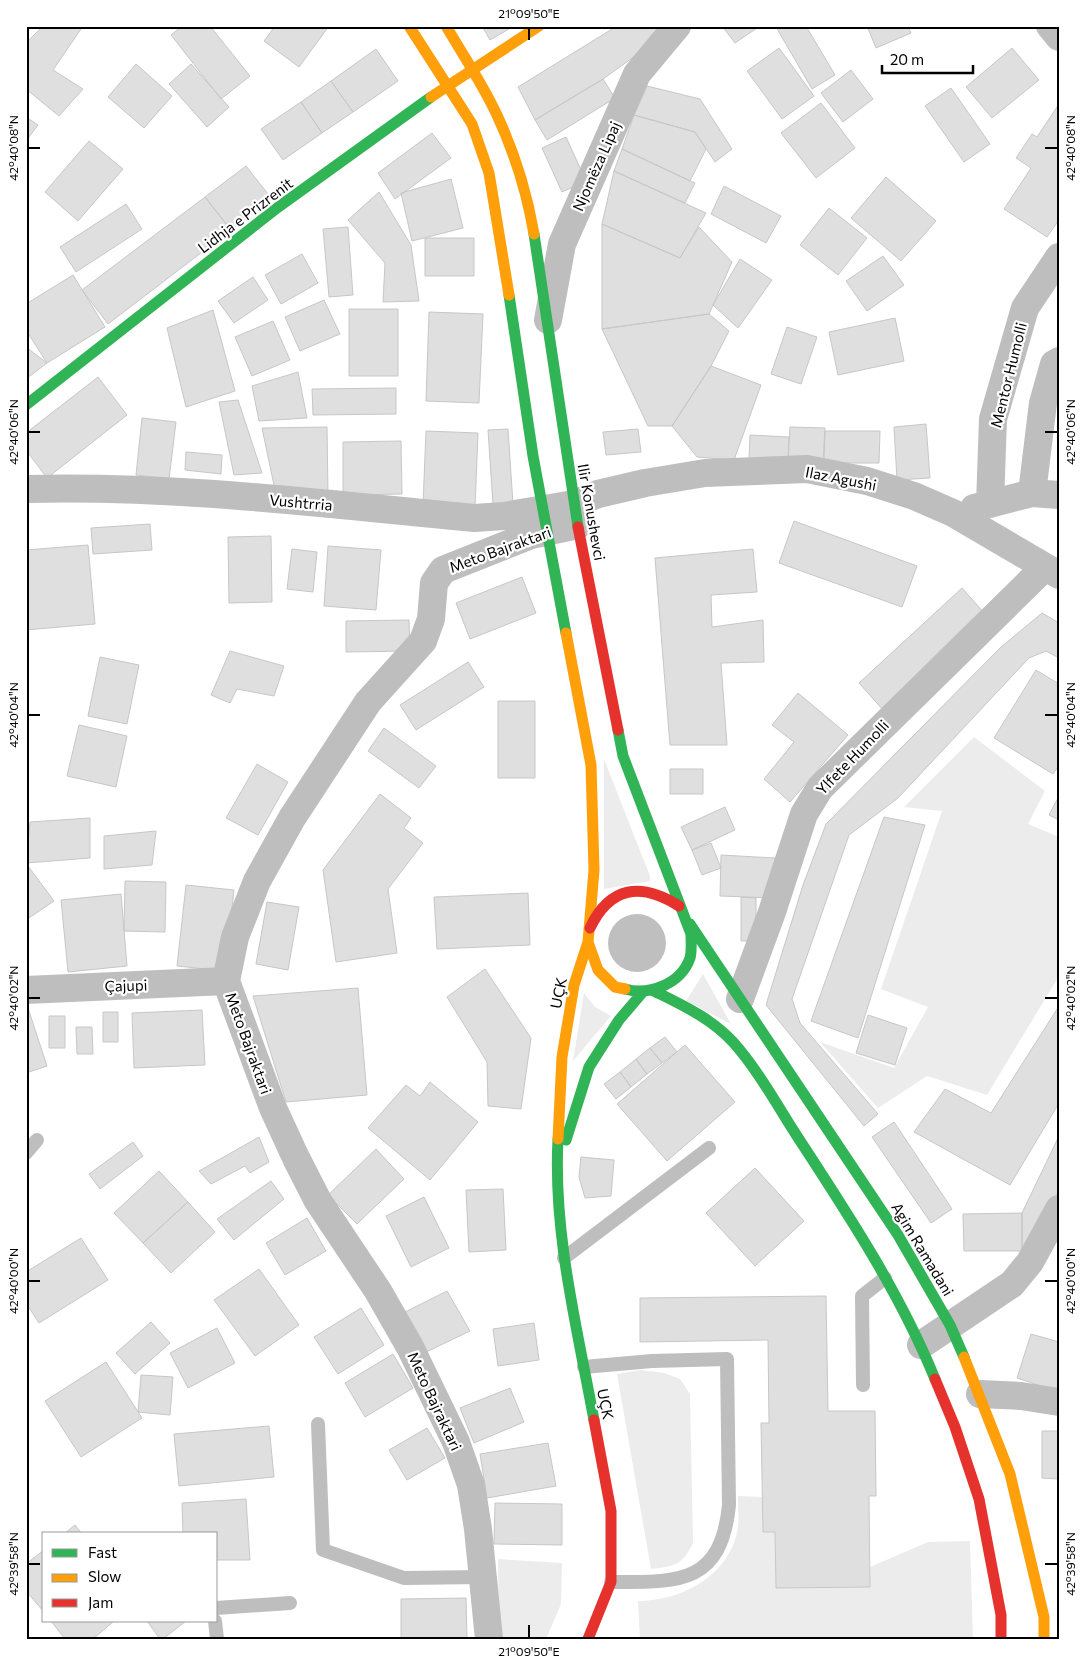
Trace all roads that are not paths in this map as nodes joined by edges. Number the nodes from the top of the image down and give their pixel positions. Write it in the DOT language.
graph roads {
  1 [pos="409,26"];
  2 [pos="446,26"];
  3 [pos="539,26"];
  4 [pos="677,26"];
  5 [pos="1050,26"];
  6 [pos="1059,36"];
  7 [pos="471,69"];
  8 [pos="448,84"];
  9 [pos="1059,257"];
  10 [pos="548,321"];
  11 [pos="1059,361"];
  12 [pos="26,405"];
  13 [pos="26,489"];
  14 [pos="1046,494"];
  15 [pos="990,504"];
  16 [pos="953,513"];
  17 [pos="576,514"];
  18 [pos="545,519"];
  19 [pos="1052,571"];
  20 [pos="682,911"];
  21 [pos="588,937"];
  22 [pos="226,981"];
  23 [pos="26,990"];
  24 [pos="654,992"];
  25 [pos="642,994"];
  26 [pos="740,999"];
  27 [pos="37,1140"];
  28 [pos="709,1148"];
  29 [pos="26,1153"];
  30 [pos="556,1172"];
  31 [pos="1059,1209"];
  32 [pos="564,1258"];
  33 [pos="885,1278"];
  34 [pos="950,1325"];
  35 [pos="921,1345"];
  36 [pos="584,1367"];
  37 [pos="863,1384"];
  38 [pos="980,1394"];
  39 [pos="1059,1402"];
  40 [pos="318,1424"];
  41 [pos="483,1577"];
  42 [pos="610,1582"];
  43 [pos="290,1603"];
  44 [pos="218,1608"];
  45 [pos="215,1622"];
  46 [pos="217,1639"];
  47 [pos="489,1639"];
  48 [pos="588,1639"];
  49 [pos="1002,1639"];
  50 [pos="1044,1639"];
  1 -- 8 [label="main road"];
  2 -- 7 [label="main road, Ilir Konushevci"];
  3 -- 7 [label="main road, Lidhja e Prizrenit"];
  4 -- 10 [label="street, Njomëza Lipaj"];
  5 -- 6 [label="street"];
  7 -- 8 [label="main road, Lidhja e Prizrenit"];
  7 -- 10 [label="main road, Ilir Konushevci"];
  8 -- 12 [label="main road, Lidhja e Prizrenit"];
  8 -- 18 [label="main road"];
  9 -- 15 [label="street, Mentor Humolli"];
  10 -- 17 [label="main road, Ilir Konushevci"];
  11 -- 14 [label="street"];
  13 -- 18 [label="street, Vushtrria"];
  14 -- 15 [label="street"];
  15 -- 16 [label="street"];
  16 -- 17 [label="street, Ilaz Agushi"];
  16 -- 19 [label="street, Ilaz Agushi"];
  17 -- 18 [label="street, Meto Bajraktari"];
  17 -- 20 [label="main road, Ilir Konushevci"];
  18 -- 21 [label="main road"];
  18 -- 22 [label="street, Meto Bajraktari"];
  19 -- 26 [label="street, Ylfete Humolli"];
  20 -- 21 [label="main road, UÇK"];
  20 -- 24 [label="main road, Ilir Konushevci"];
  20 -- 26 [label="main road, Agim Ramadani"];
  21 -- 25 [label="main road"];
  21 -- 30 [label="main road, UÇK"];
  22 -- 23 [label="street, Çajupi"];
  22 -- 41 [label="street, Meto Bajraktari"];
  24 -- 25 [label="main road"];
  24 -- 33 [label="main road"];
  25 -- 30 [label="main road, UÇK"];
  26 -- 34 [label="main road, Agim Ramadani"];
  27 -- 29 [label="lane"];
  28 -- 32 [label="lane"];
  30 -- 32 [label="main road, UÇK"];
  31 -- 34 [label="street"];
  32 -- 36 [label="main road, UÇK"];
  33 -- 35 [label="main road"];
  33 -- 37 [label="lane"];
  34 -- 35 [label="street"];
  34 -- 38 [label="main road, Agim Ramadani"];
  35 -- 49 [label="main road"];
  36 -- 42 [label="main road, UÇK"];
  36 -- 42 [label="lane"];
  38 -- 39 [label="street"];
  38 -- 50 [label="main road, Agim Ramadani"];
  40 -- 41 [label="lane"];
  41 -- 47 [label="street, Meto Bajraktari"];
  42 -- 48 [label="main road, UÇK"];
  43 -- 44 [label="lane"];
  45 -- 46 [label="lane"];
}
